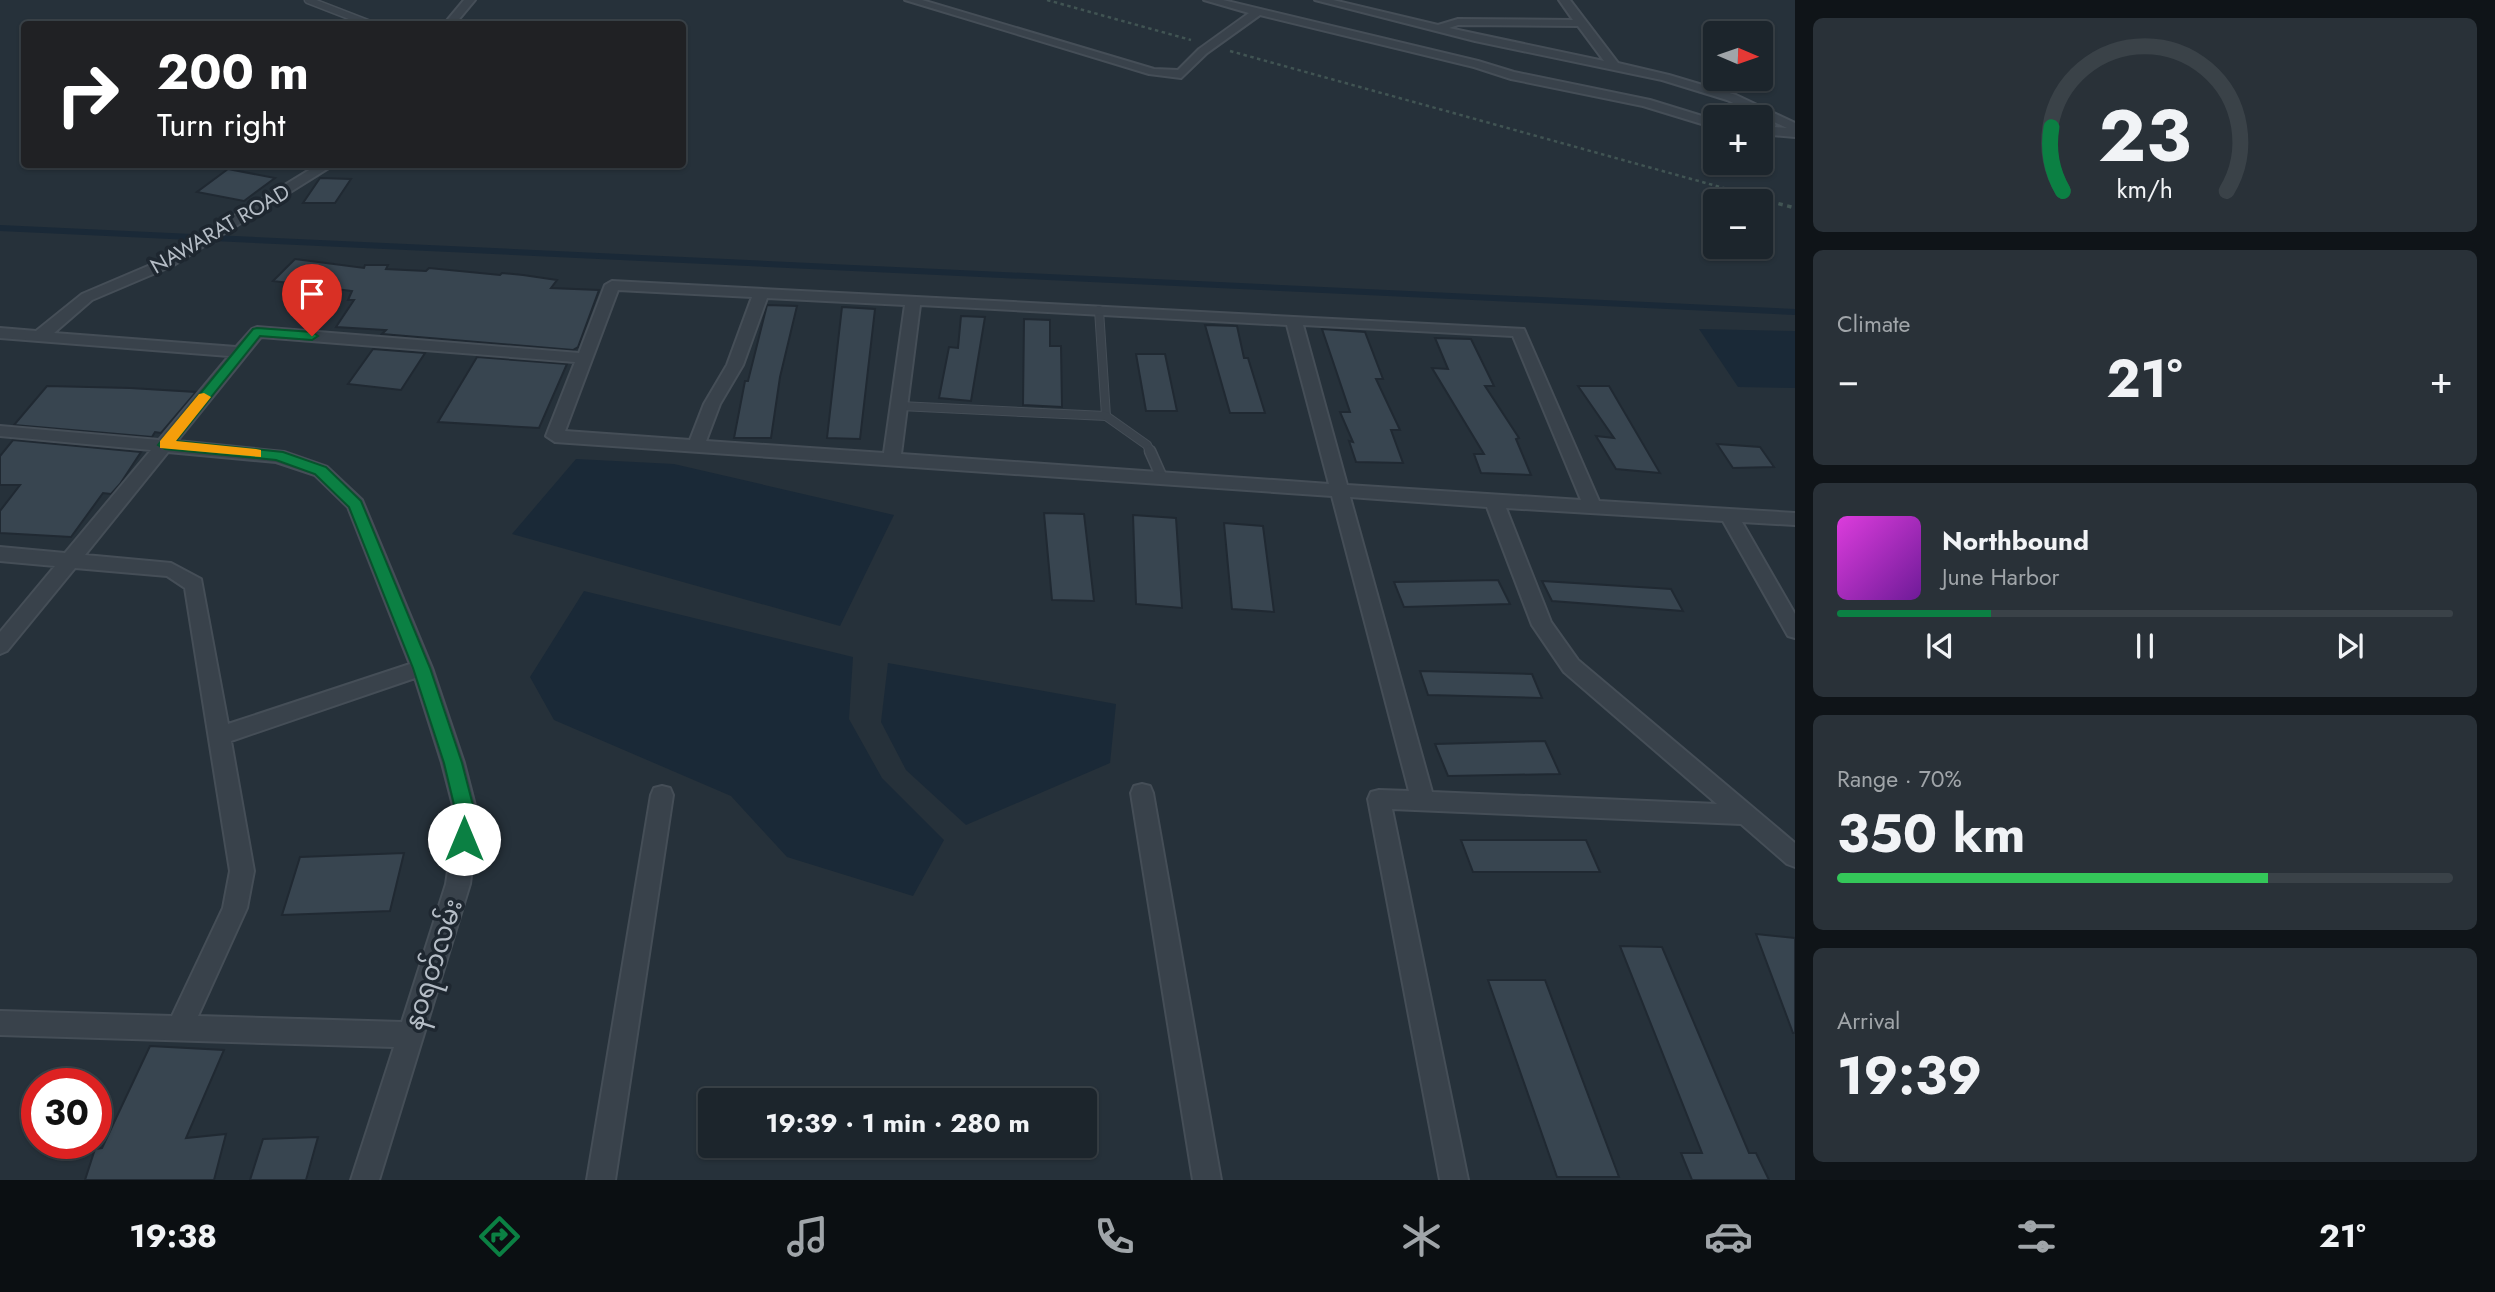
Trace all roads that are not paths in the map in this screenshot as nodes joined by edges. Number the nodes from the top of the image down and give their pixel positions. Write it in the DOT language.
graph roads {
  1 [pos="311,0"];
  2 [pos="470,0"];
  3 [pos="910,0"];
  4 [pos="1209,0"];
  5 [pos="1320,0"];
  6 [pos="1564,0"];
  7 [pos="1257,12"];
  8 [pos="363,21"];
  9 [pos="452,21"];
  10 [pos="1582,23"];
  11 [pos="1440,29"];
  12 [pos="1615,67"];
  13 [pos="1703,120"];
  14 [pos="1773,130"];
  15 [pos="1795,131"];
  16 [pos="322,168"];
  17 [pos="761,293"];
  18 [pos="913,301"];
  19 [pos="1099,310"];
  20 [pos="1294,321"];
  21 [pos="0,333"];
  22 [pos="40,336"];
  23 [pos="241,352"];
  24 [pos="585,358"];
  25 [pos="900,406"];
  26 [pos="1106,416"];
  27 [pos="0,431"];
  28 [pos="165,445"];
  29 [pos="696,446"];
  30 [pos="892,460"];
  31 [pos="1162,478"];
  32 [pos="1341,491"];
  33 [pos="1494,501"];
  34 [pos="1593,507"];
  35 [pos="1729,515"];
  36 [pos="1795,519"];
  37 [pos="0,554"];
  38 [pos="70,560"];
  39 [pos="1795,631"];
  40 [pos="0,646"];
  41 [pos="422,668"];
  42 [pos="219,736"];
  43 [pos="1142,793"];
  44 [pos="662,795"];
  45 [pos="1423,801"];
  46 [pos="1747,815"];
  47 [pos="1795,857"];
  48 [pos="0,1023"];
  49 [pos="179,1029"];
  50 [pos="411,1035"];
  51 [pos="365,1180"];
  52 [pos="601,1180"];
  53 [pos="1207,1180"];
  54 [pos="1454,1180"];
  1 -- 8 [label="lane"];
  2 -- 9 [label="street"];
  3 -- 7 [label="street"];
  4 -- 7 [label="street"];
  5 -- 11 [label="street"];
  6 -- 10 [label="street"];
  7 -- 13 [label="street"];
  10 -- 11 [label="street"];
  10 -- 12 [label="street"];
  11 -- 12 [label="street"];
  12 -- 15 [label="street"];
  14 -- 15 [label="street"];
  16 -- 22 [label="street, NAWARAT ROAD"];
  17 -- 18 [label="street"];
  17 -- 24 [label="street"];
  17 -- 29 [label="street"];
  18 -- 19 [label="street"];
  18 -- 25 [label="street"];
  19 -- 20 [label="street"];
  19 -- 26 [label="lane"];
  20 -- 32 [label="street"];
  20 -- 34 [label="street"];
  21 -- 22 [label="street"];
  22 -- 23 [label="street"];
  23 -- 24 [label="street"];
  23 -- 28 [label="street"];
  24 -- 29 [label="street"];
  25 -- 26 [label="lane"];
  25 -- 30 [label="street"];
  26 -- 31 [label="lane"];
  27 -- 28 [label="street, နဝရတ်လမ်း"];
  28 -- 38 [label="street"];
  28 -- 41 [label="street, နဝရတ်လမ်း"];
  29 -- 30 [label="street"];
  30 -- 31 [label="street"];
  31 -- 32 [label="street"];
  32 -- 33 [label="street"];
  32 -- 45 [label="street"];
  33 -- 34 [label="street"];
  33 -- 46 [label="street"];
  34 -- 35 [label="street"];
  35 -- 36 [label="street"];
  35 -- 39 [label="street"];
  37 -- 38 [label="street"];
  38 -- 40 [label="street"];
  38 -- 42 [label="street"];
  41 -- 42 [label="street"];
  41 -- 50 [label="street, နဝရတ်လမ်း"];
  42 -- 49 [label="street"];
  43 -- 53 [label="street"];
  44 -- 52 [label="street"];
  45 -- 46 [label="street"];
  45 -- 54 [label="street"];
  46 -- 47 [label="street"];
  48 -- 49 [label="street"];
  49 -- 50 [label="street"];
  50 -- 51 [label="street, နဝရတ်လမ်း"];
}
